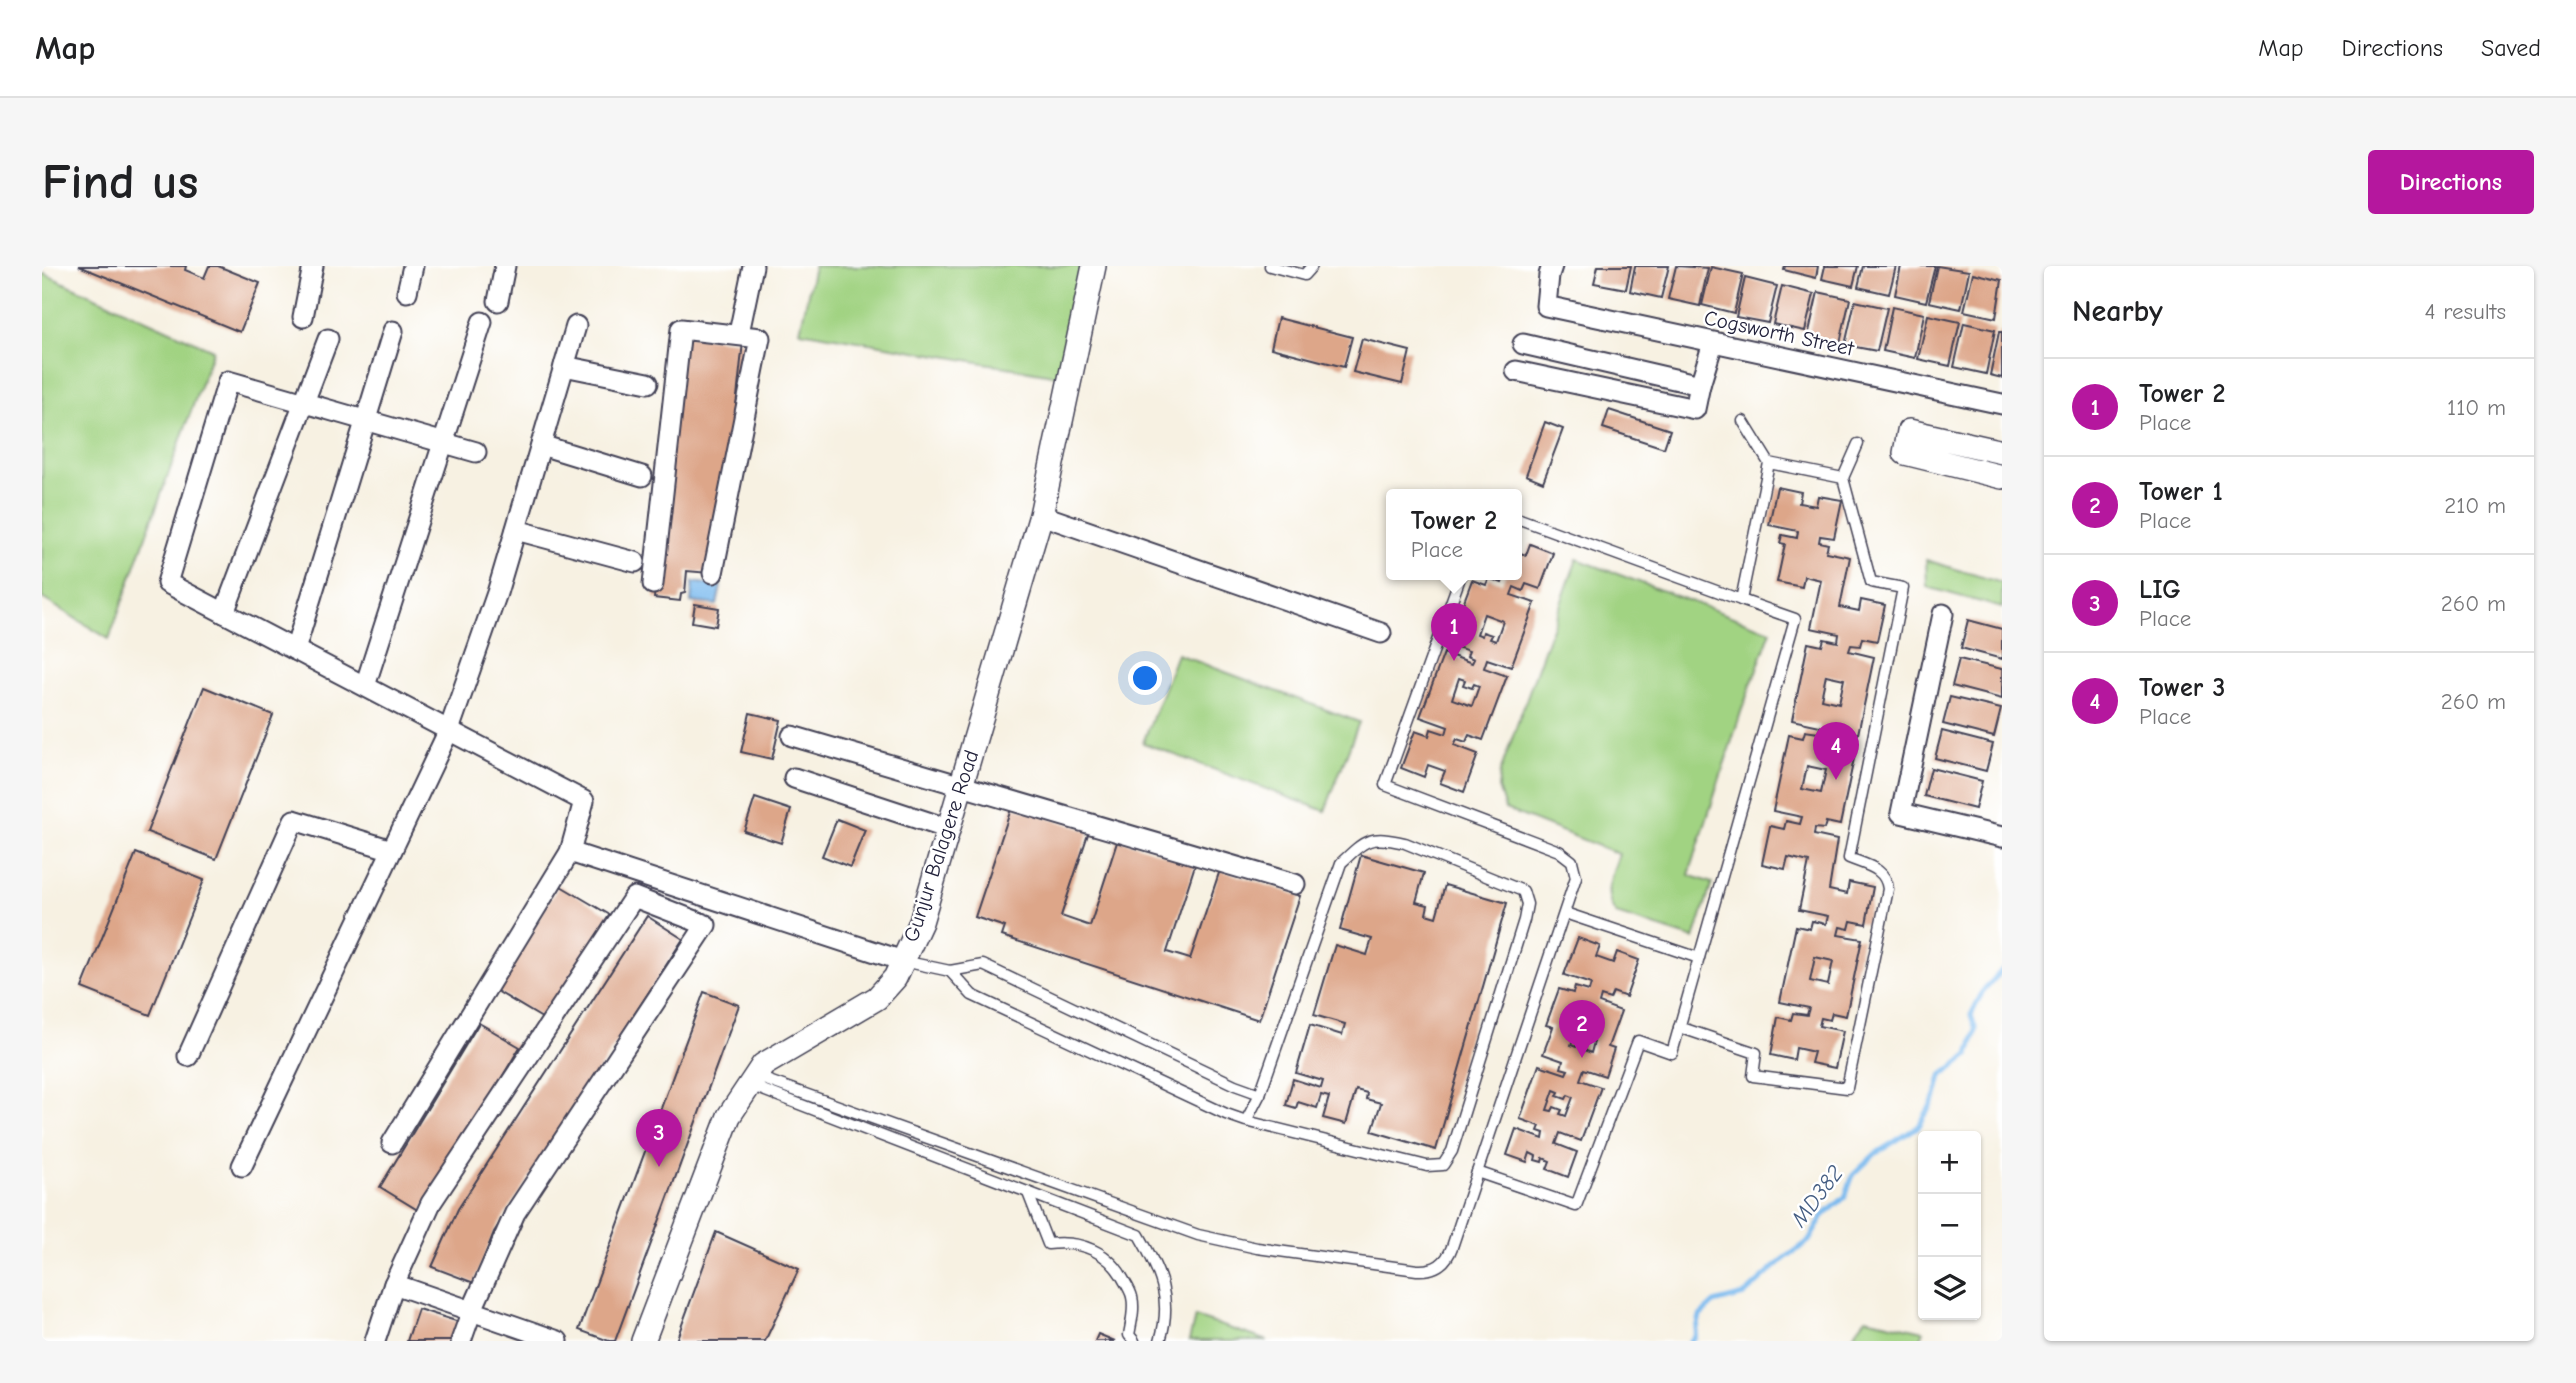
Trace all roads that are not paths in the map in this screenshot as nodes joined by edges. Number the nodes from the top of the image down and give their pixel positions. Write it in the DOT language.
graph roads {
  1 [pos="313,266"];
  2 [pos="413,266"];
  3 [pos="505,266"];
  4 [pos="753,266"];
  5 [pos="1094,266"];
  6 [pos="1270,266"];
  7 [pos="1312,266"];
  8 [pos="1552,266"];
  9 [pos="407,292"];
  10 [pos="498,301"];
  11 [pos="303,317"];
  12 [pos="482,322"];
  13 [pos="576,326"];
  14 [pos="393,331"];
  15 [pos="739,334"];
  16 [pos="328,339"];
  17 [pos="1713,343"];
  18 [pos="1523,344"];
  19 [pos="564,366"];
  20 [pos="1516,371"];
  21 [pos="648,383"];
  22 [pos="1700,385"];
  23 [pos="304,403"];
  24 [pos="2002,404"];
  25 [pos="365,420"];
  26 [pos="1743,421"];
  27 [pos="443,443"];
  28 [pos="1858,444"];
  29 [pos="541,445"];
  30 [pos="476,452"];
  31 [pos="2002,452"];
  32 [pos="1769,463"];
  33 [pos="642,475"];
  34 [pos="2002,477"];
  35 [pos="1843,478"];
  36 [pos="1041,515"];
  37 [pos="1522,520"];
  38 [pos="516,530"];
  39 [pos="635,562"];
  40 [pos="713,573"];
  41 [pos="1459,580"];
  42 [pos="653,584"];
  43 [pos="1741,600"];
  44 [pos="224,613"];
  45 [pos="1943,614"];
  46 [pos="1381,633"];
  47 [pos="295,650"];
  48 [pos="365,686"];
  49 [pos="449,730"];
  50 [pos="792,736"];
  51 [pos="794,778"];
  52 [pos="961,787"];
  53 [pos="949,829"];
  54 [pos="2002,836"];
  55 [pos="392,850"];
  56 [pos="570,852"];
  57 [pos="1295,884"];
  58 [pos="1565,913"];
  59 [pos="1699,958"];
  60 [pos="903,961"];
  61 [pos="950,971"];
  62 [pos="1679,1027"];
  63 [pos="188,1056"];
  64 [pos="752,1081"];
  65 [pos="1260,1094"];
  66 [pos="1246,1121"];
  67 [pos="391,1143"];
  68 [pos="242,1166"];
  69 [pos="1477,1172"];
  70 [pos="1028,1193"];
  71 [pos="394,1284"];
  72 [pos="472,1310"];
  73 [pos="375,1341"];
  74 [pos="461,1341"];
  75 [pos="558,1341"];
  76 [pos="643,1341"];
  77 [pos="1134,1341"];
  78 [pos="1160,1341"];
  1 -- 11 [label="street"];
  2 -- 9 [label="street"];
  3 -- 10 [label="street"];
  4 -- 15 [label="street"];
  5 -- 36 [label="street, Gunjur Balagere Road"];
  6 -- 7 [label="lane"];
  8 -- 17 [label="street, Cogsworth Street"];
  12 -- 27 [label="street"];
  13 -- 19 [label="street"];
  14 -- 25 [label="street"];
  15 -- 40 [label="street"];
  15 -- 42 [label="street"];
  16 -- 23 [label="street"];
  17 -- 22 [label="street"];
  17 -- 24 [label="street, Cogsworth Street"];
  18 -- 22 [label="street"];
  19 -- 21 [label="street"];
  19 -- 29 [label="street"];
  20 -- 22 [label="street"];
  23 -- 25 [label="street"];
  23 -- 44 [label="street"];
  23 -- 44 [label="street"];
  25 -- 27 [label="street"];
  25 -- 47 [label="street"];
  26 -- 32 [label="lane"];
  27 -- 30 [label="street"];
  27 -- 48 [label="street"];
  28 -- 35 [label="lane"];
  29 -- 33 [label="street"];
  29 -- 38 [label="street"];
  31 -- 34 [label="street"];
  32 -- 35 [label="lane"];
  32 -- 43 [label="lane"];
  35 -- 62 [label="lane"];
  36 -- 46 [label="street"];
  36 -- 52 [label="street, Gunjur Balagere Road"];
  37 -- 43 [label="lane"];
  38 -- 39 [label="street"];
  38 -- 49 [label="street"];
  41 -- 58 [label="lane"];
  43 -- 59 [label="lane"];
  44 -- 47 [label="street"];
  45 -- 54 [label="street"];
  47 -- 48 [label="street"];
  48 -- 49 [label="street"];
  49 -- 55 [label="street"];
  49 -- 56 [label="street"];
  50 -- 52 [label="street"];
  51 -- 53 [label="street"];
  52 -- 53 [label="street, Gunjur Balagere Road"];
  52 -- 57 [label="street"];
  53 -- 60 [label="street, Gunjur Balagere Road"];
  55 -- 63 [label="street"];
  55 -- 68 [label="street"];
  56 -- 60 [label="street"];
  56 -- 67 [label="street"];
  58 -- 59 [label="lane"];
  58 -- 69 [label="lane"];
  59 -- 62 [label="lane"];
  60 -- 61 [label="lane"];
  60 -- 64 [label="street, Gunjur Balagere Road"];
  61 -- 65 [label="lane"];
  61 -- 66 [label="lane"];
  62 -- 69 [label="lane"];
  64 -- 69 [label="lane"];
  64 -- 70 [label="lane"];
  64 -- 76 [label="street, Gunjur Balagere Road"];
  65 -- 66 [label="lane"];
  65 -- 66 [label="lane"];
  70 -- 77 [label="lane"];
  70 -- 78 [label="lane"];
  71 -- 72 [label="street"];
  71 -- 72 [label="street"];
  71 -- 73 [label="street"];
  72 -- 74 [label="street"];
  72 -- 75 [label="street"];
}
